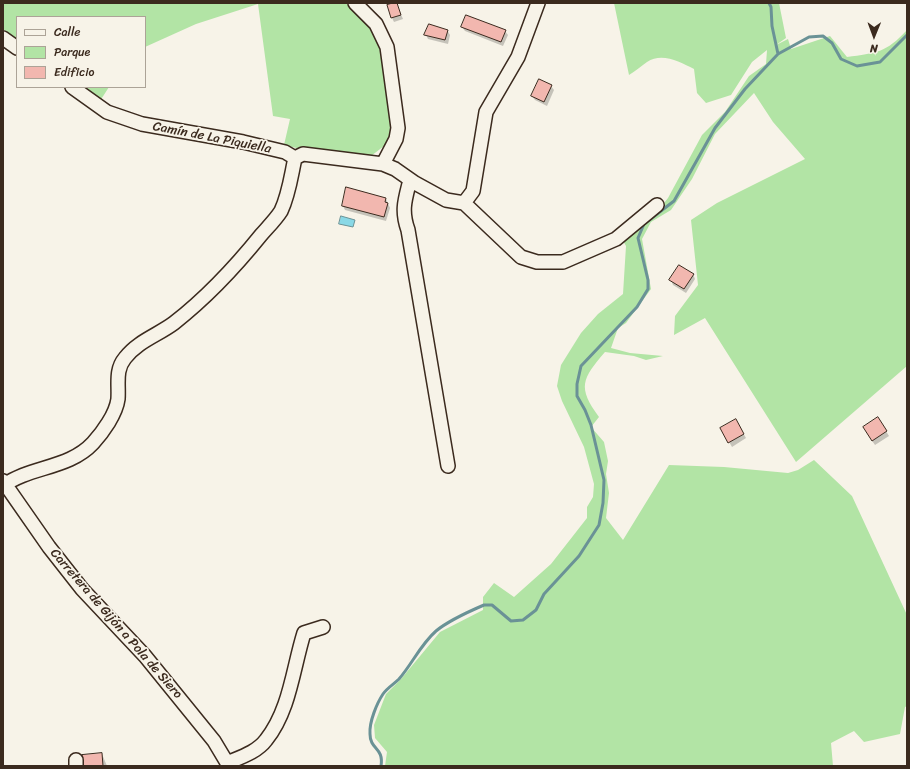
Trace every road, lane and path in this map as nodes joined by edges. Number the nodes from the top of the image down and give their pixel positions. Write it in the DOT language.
graph roads {
  1 [pos="355,3"];
  2 [pos="538,3"];
  3 [pos="3,38"];
  4 [pos="16,47"];
  5 [pos="73,88"];
  6 [pos="295,158"];
  7 [pos="383,164"];
  8 [pos="410,180"];
  9 [pos="464,203"];
  10 [pos="657,205"];
  11 [pos="448,466"];
  12 [pos="4,484"];
  13 [pos="323,627"];
  14 [pos="228,764"];
  1 -- 7 [label="street"];
  2 -- 9 [label="street"];
  3 -- 4 [label="street"];
  5 -- 6 [label="street, Camín de La Piquiella"];
  6 -- 7 [label="street"];
  6 -- 12 [label="street"];
  7 -- 8 [label="street"];
  8 -- 9 [label="street"];
  8 -- 11 [label="street"];
  9 -- 10 [label="street"];
  12 -- 14 [label="street, Carretera de Gijón a Pola de Siero"];
  13 -- 14 [label="street"];
}
